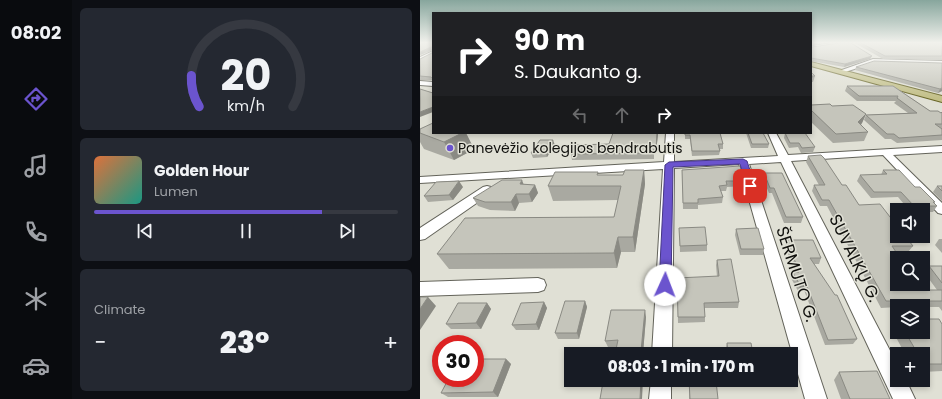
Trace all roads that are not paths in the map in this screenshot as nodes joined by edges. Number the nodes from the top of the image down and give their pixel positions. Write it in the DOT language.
graph roads {
  1 [pos="874,62"];
  2 [pos="900,62"];
  3 [pos="942,63"];
  4 [pos="812,64"];
  5 [pos="842,71"];
  6 [pos="420,83"];
  7 [pos="432,84"];
  8 [pos="942,99"];
  9 [pos="670,134"];
  10 [pos="772,134"];
  11 [pos="942,149"];
  12 [pos="886,153"];
  13 [pos="785,159"];
  14 [pos="743,161"];
  15 [pos="669,165"];
  16 [pos="511,175"];
  17 [pos="420,180"];
  18 [pos="942,210"];
  19 [pos="420,235"];
  20 [pos="538,284"];
  21 [pos="420,289"];
  22 [pos="662,347"];
  23 [pos="661,387"];
  24 [pos="660,399"];
  25 [pos="816,399"];
  26 [pos="904,399"];
  1 -- 5 [label="street"];
  2 -- 3 [label="street"];
  4 -- 5 [label="main road"];
  5 -- 8 [label="main road"];
  6 -- 7 [label="street"];
  9 -- 15 [label="street"];
  10 -- 13 [label="street, SUVALKŲ G."];
  11 -- 12 [label="street"];
  12 -- 13 [label="street"];
  12 -- 18 [label="street"];
  13 -- 14 [label="street"];
  13 -- 26 [label="street, SUVALKŲ G."];
  14 -- 15 [label="street"];
  14 -- 25 [label="street, ŠERMUTO G."];
  15 -- 16 [label="street"];
  15 -- 22 [label="street"];
  16 -- 17 [label="street"];
  16 -- 19 [label="street"];
  20 -- 21 [label="street"];
  23 -- 24 [label="street"];
}
